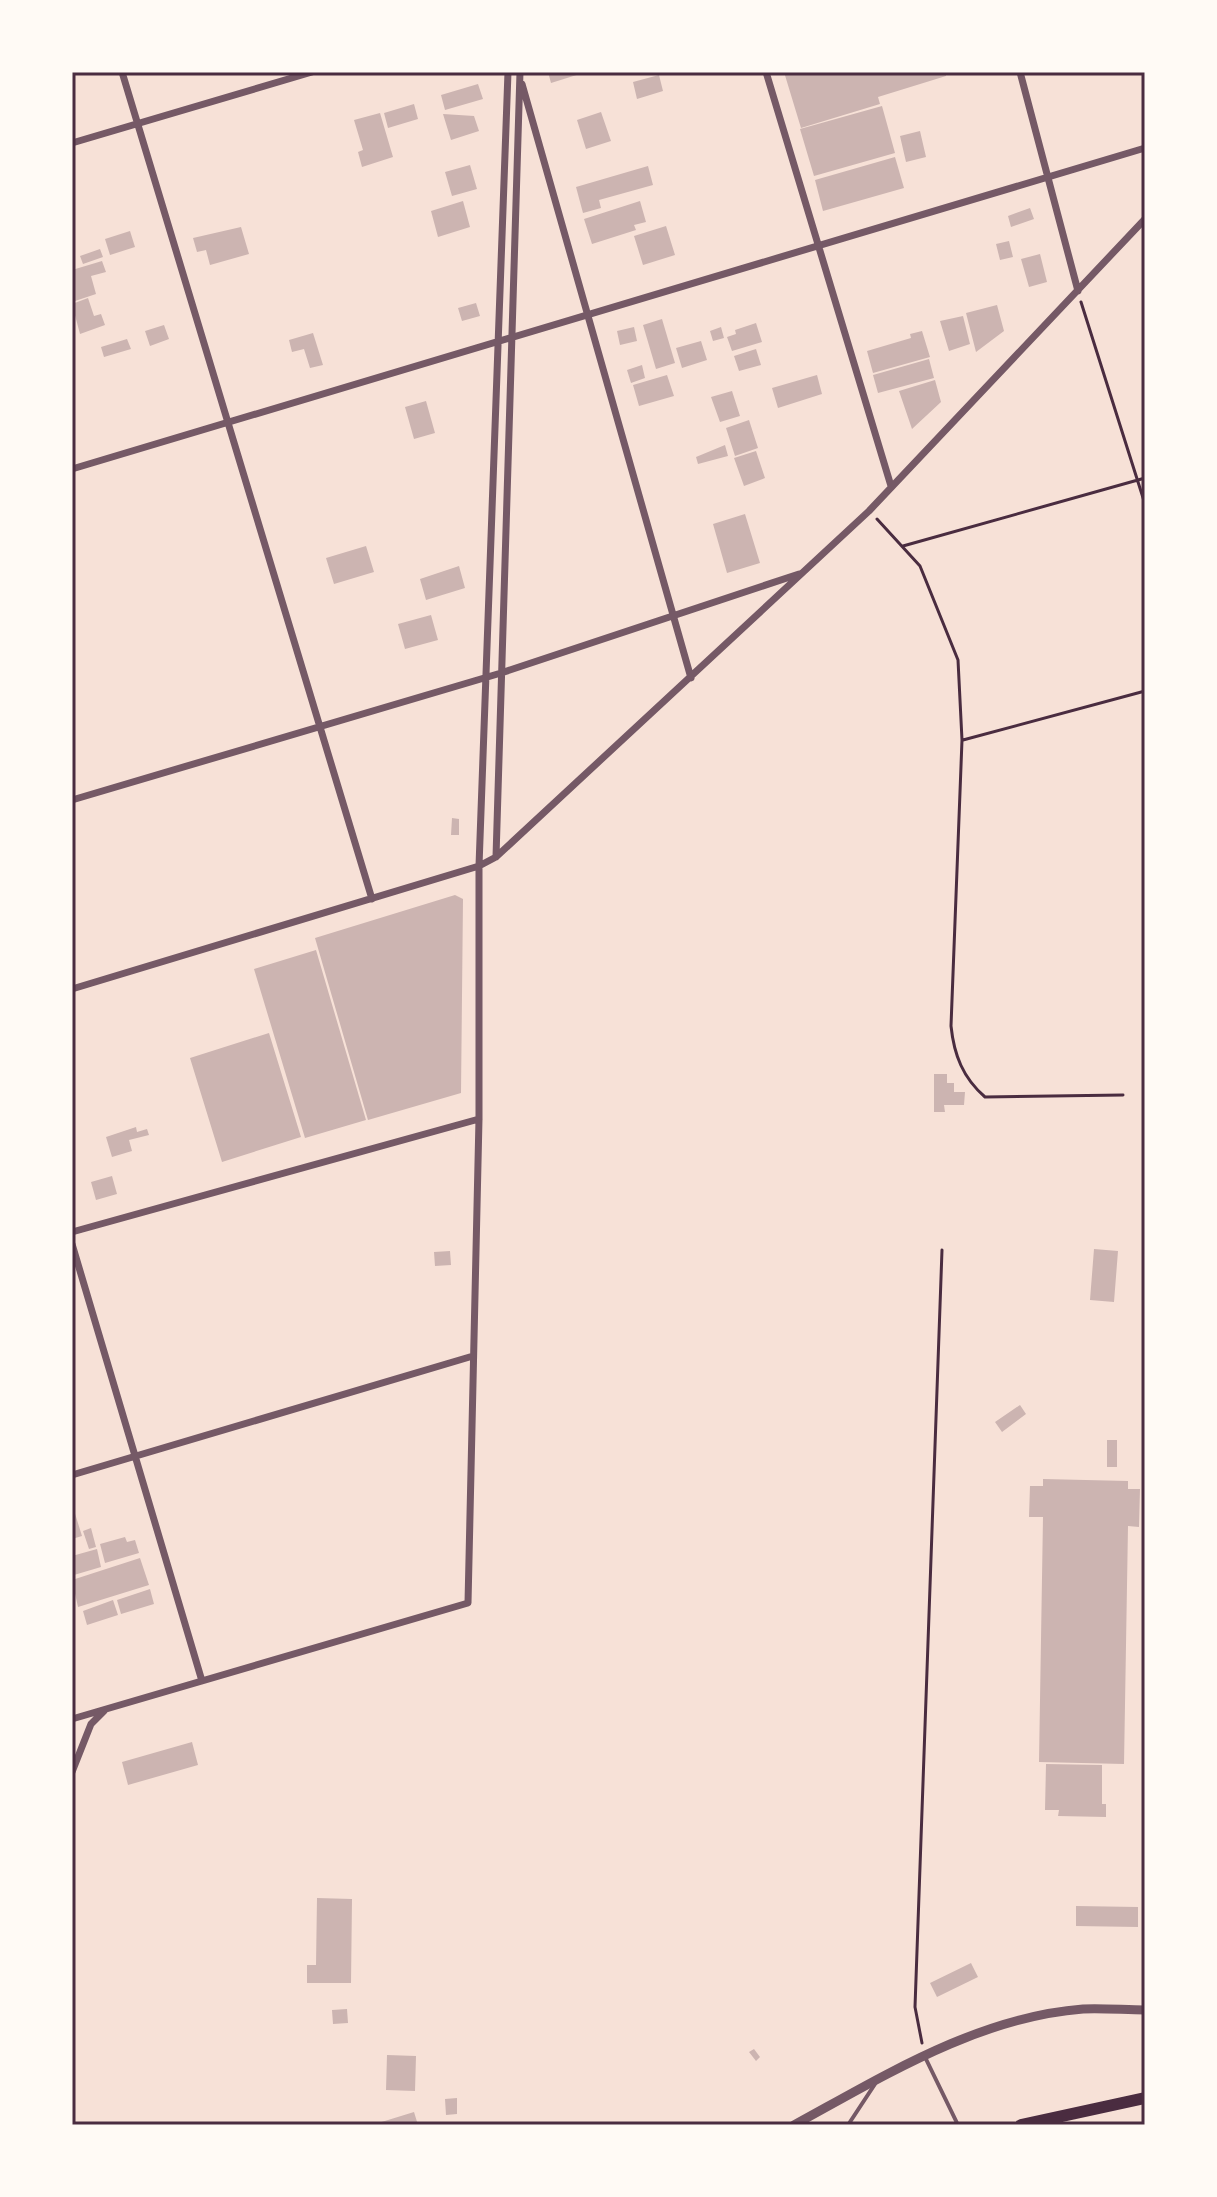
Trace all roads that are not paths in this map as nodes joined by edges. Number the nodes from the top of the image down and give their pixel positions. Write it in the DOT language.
graph roads {
  1 [pos="122,72"];
  2 [pos="312,72"];
  3 [pos="508,72"];
  4 [pos="766,72"];
  5 [pos="1020,72"];
  6 [pos="520,74"];
  7 [pos="138,123"];
  8 [pos="72,143"];
  9 [pos="1145,148"];
  10 [pos="1048,178"];
  11 [pos="1145,219"];
  12 [pos="819,246"];
  13 [pos="1078,291"];
  14 [pos="588,316"];
  15 [pos="512,339"];
  16 [pos="499,343"];
  17 [pos="228,423"];
  18 [pos="72,469"];
  19 [pos="891,486"];
  20 [pos="802,573"];
  21 [pos="674,616"];
  22 [pos="501,673"];
  23 [pos="486,677"];
  24 [pos="691,678"];
  25 [pos="320,727"];
  26 [pos="72,800"];
  27 [pos="496,857"];
  28 [pos="479,866"];
  29 [pos="372,899"];
  30 [pos="72,989"];
  31 [pos="479,1119"];
  32 [pos="72,1232"];
  33 [pos="72,1244"];
  34 [pos="473,1356"];
  35 [pos="135,1457"];
  36 [pos="72,1475"];
  37 [pos="202,1681"];
  38 [pos="105,1709"];
  39 [pos="72,1719"];
  40 [pos="72,1772"];
  41 [pos="1145,2010"];
  42 [pos="924,2054"];
  43 [pos="878,2079"];
  44 [pos="1145,2098"];
  45 [pos="794,2125"];
  46 [pos="848,2125"];
  47 [pos="958,2125"];
  48 [pos="1021,2125"];
  1 -- 7 [label="street"];
  2 -- 7 [label="street"];
  3 -- 16 [label="street"];
  4 -- 12 [label="street"];
  5 -- 10 [label="street"];
  6 -- 14 [label="street"];
  6 -- 15 [label="street"];
  7 -- 8 [label="street"];
  7 -- 17 [label="street"];
  9 -- 10 [label="street"];
  10 -- 12 [label="street"];
  10 -- 13 [label="street"];
  11 -- 13 [label="street"];
  12 -- 14 [label="street"];
  12 -- 19 [label="street"];
  13 -- 19 [label="street"];
  14 -- 15 [label="street"];
  14 -- 21 [label="street"];
  15 -- 16 [label="street"];
  15 -- 22 [label="street"];
  16 -- 17 [label="street"];
  16 -- 23 [label="street"];
  17 -- 18 [label="street"];
  17 -- 25 [label="street"];
  19 -- 20 [label="street"];
  20 -- 21 [label="street"];
  20 -- 24 [label="street"];
  21 -- 22 [label="street"];
  21 -- 24 [label="street"];
  22 -- 23 [label="street"];
  22 -- 27 [label="street"];
  23 -- 25 [label="street"];
  23 -- 28 [label="street"];
  24 -- 27 [label="street"];
  25 -- 26 [label="street"];
  25 -- 29 [label="street"];
  27 -- 28 [label="street"];
  28 -- 29 [label="street"];
  28 -- 31 [label="street"];
  29 -- 30 [label="street"];
  31 -- 32 [label="street"];
  31 -- 34 [label="street"];
  33 -- 35 [label="street"];
  34 -- 35 [label="street"];
  34 -- 37 [label="street"];
  35 -- 36 [label="street"];
  35 -- 37 [label="street"];
  37 -- 38 [label="street"];
  38 -- 39 [label="street"];
  38 -- 40 [label="street"];
  41 -- 42 [label="street"];
  42 -- 43 [label="street"];
  42 -- 47 [label="lane"];
  43 -- 45 [label="street"];
  43 -- 46 [label="lane"];
  44 -- 48 [label="main road"];
}
